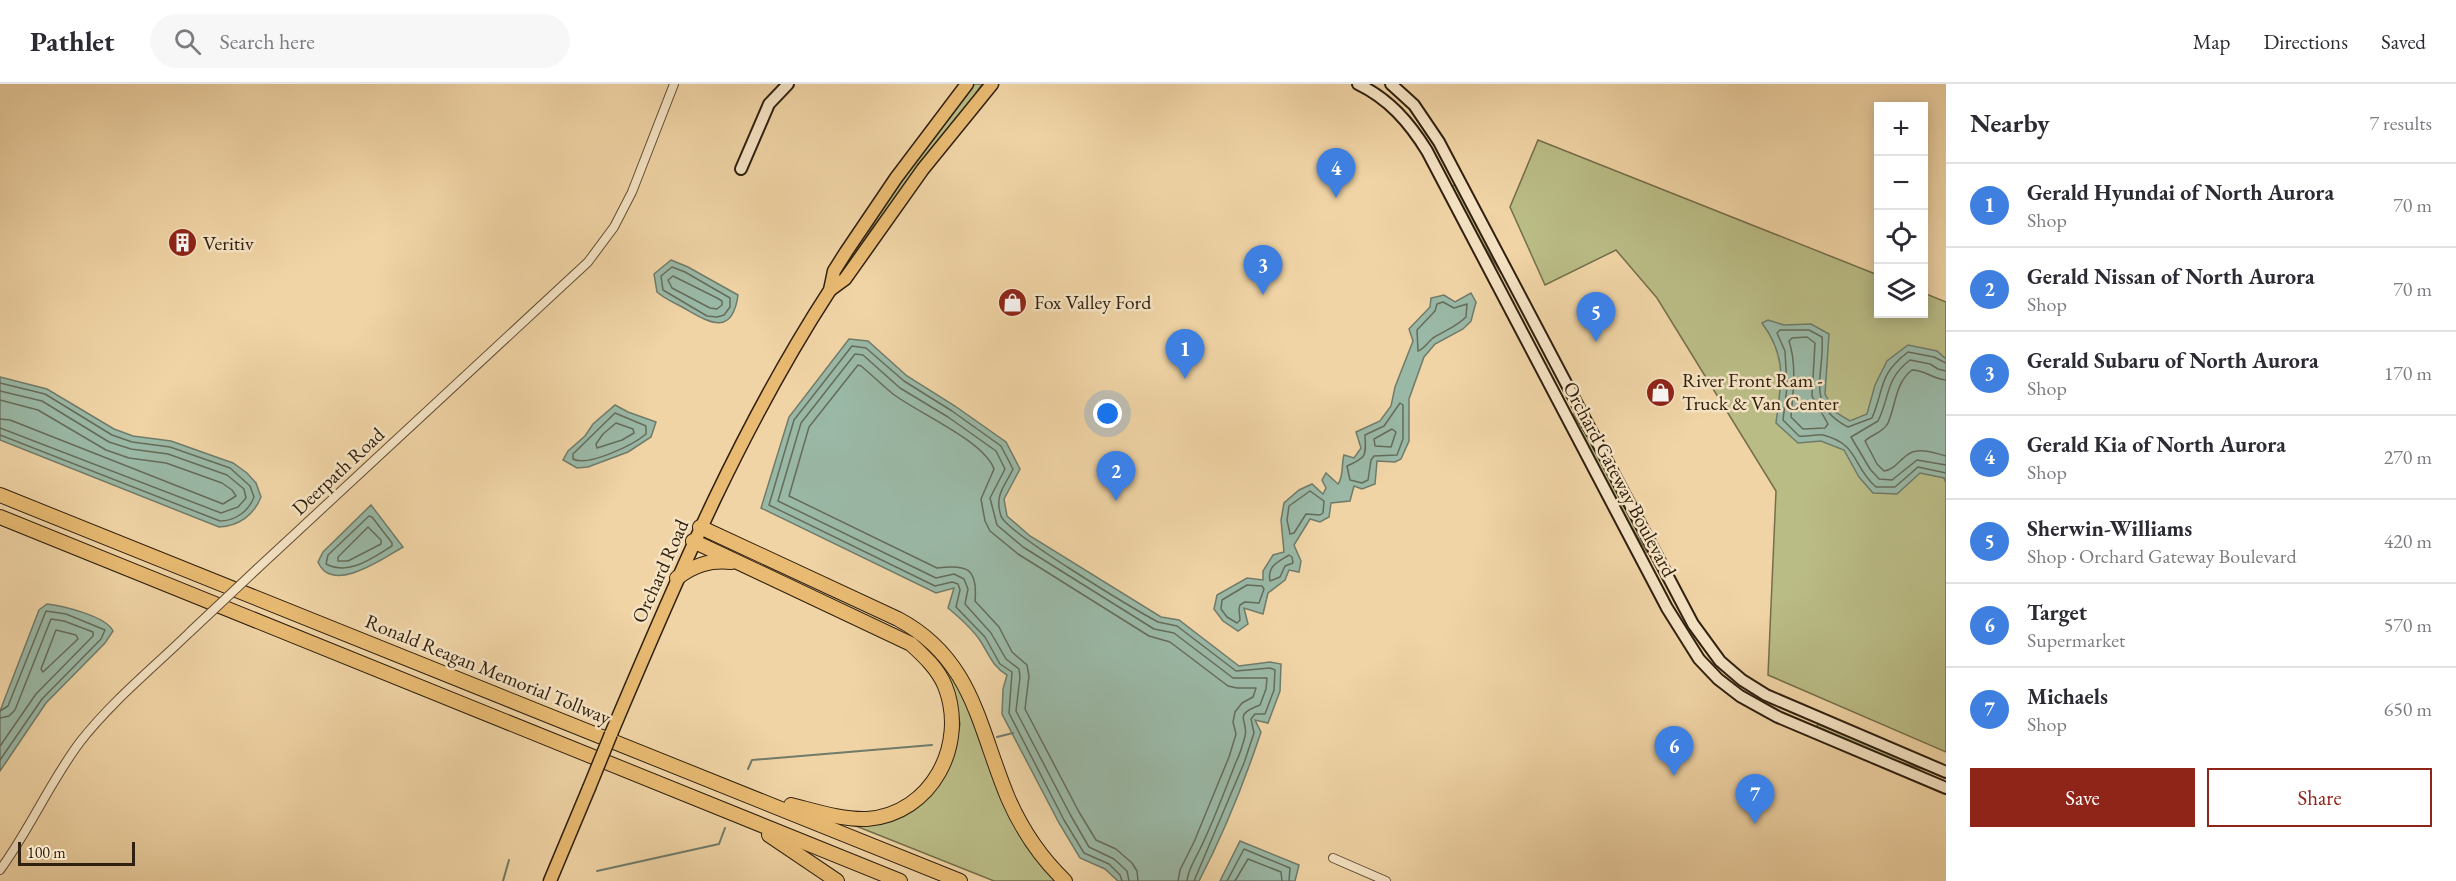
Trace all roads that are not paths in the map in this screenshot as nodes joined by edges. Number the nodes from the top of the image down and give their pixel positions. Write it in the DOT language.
graph roads {
  1 [pos="674,84"];
  2 [pos="788,84"];
  3 [pos="967,84"];
  4 [pos="992,84"];
  5 [pos="1358,84"];
  6 [pos="1391,84"];
  7 [pos="741,169"];
  8 [pos="830,290"];
  9 [pos="0,495"];
  10 [pos="0,517"];
  11 [pos="700,527"];
  12 [pos="693,541"];
  13 [pos="737,562"];
  14 [pos="677,578"];
  15 [pos="1946,772"];
  16 [pos="1946,788"];
  17 [pos="739,791"];
  18 [pos="742,817"];
  19 [pos="1333,858"];
  20 [pos="0,870"];
  21 [pos="550,881"];
  22 [pos="837,881"];
  23 [pos="900,881"];
  24 [pos="960,881"];
  25 [pos="1065,881"];
  26 [pos="1386,881"];
  1 -- 20 [label="street, Deerpath Road, bridge"];
  2 -- 7 [label="street"];
  3 -- 8 [label="main road, Orchard Road"];
  4 -- 8 [label="main road, Orchard Road"];
  5 -- 16 [label="street, Orchard Gateway Boulevard"];
  6 -- 15 [label="street, Orchard Gateway Boulevard"];
  8 -- 11 [label="main road, Orchard Road"];
  9 -- 17 [label="highway, Ronald Reagan Memorial Tollway"];
  10 -- 18 [label="highway"];
  11 -- 12 [label="main road, Orchard Road"];
  11 -- 25 [label="highway"];
  12 -- 13 [label="highway"];
  12 -- 14 [label="main road, Orchard Road"];
  13 -- 14 [label="highway"];
  13 -- 17 [label="highway"];
  14 -- 21 [label="main road, Orchard Road, bridge"];
  17 -- 24 [label="highway, Ronald Reagan Memorial Tollway"];
  18 -- 22 [label="highway"];
  18 -- 23 [label="highway"];
  19 -- 26 [label="street"];
}
